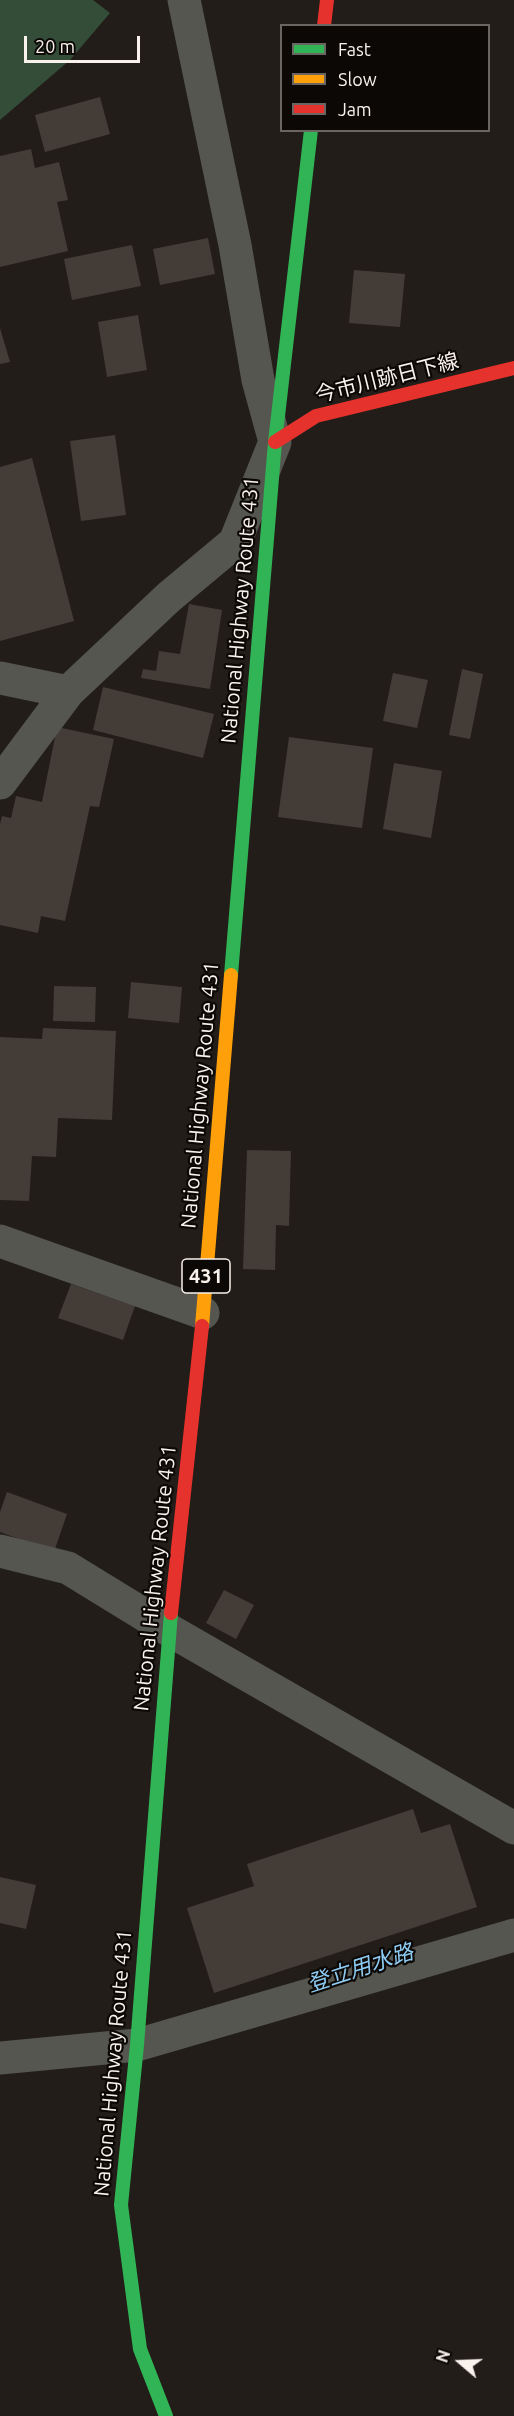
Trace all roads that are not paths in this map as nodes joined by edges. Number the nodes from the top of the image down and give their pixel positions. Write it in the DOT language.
graph roads {
  1 [pos="184,0"];
  2 [pos="327,0"];
  3 [pos="324,24"];
  4 [pos="311,132"];
  5 [pos="514,368"];
  6 [pos="275,442"];
  7 [pos="0,678"];
  8 [pos="68,692"];
  9 [pos="0,783"];
  10 [pos="0,1241"];
  11 [pos="203,1313"];
  12 [pos="0,1551"];
  13 [pos="169,1630"];
  14 [pos="514,1828"];
  15 [pos="514,1935"];
  16 [pos="137,2045"];
  17 [pos="0,2058"];
  18 [pos="166,2416"];
  1 -- 6 [label="street"];
  2 -- 3 [label="main road"];
  4 -- 6 [label="main road, National Highway Route 431 / 431"];
  5 -- 6 [label="main road, 今市川跡日下線"];
  6 -- 8 [label="street"];
  6 -- 11 [label="main road, National Highway Route 431 / 431"];
  7 -- 8 [label="street"];
  8 -- 9 [label="street"];
  10 -- 11 [label="street"];
  11 -- 13 [label="main road, National Highway Route 431 / 431"];
  12 -- 13 [label="street"];
  13 -- 14 [label="street"];
  13 -- 16 [label="main road, National Highway Route 431 / 431"];
  15 -- 16 [label="street"];
  16 -- 17 [label="street"];
  16 -- 18 [label="main road, National Highway Route 431 / 431"];
}
